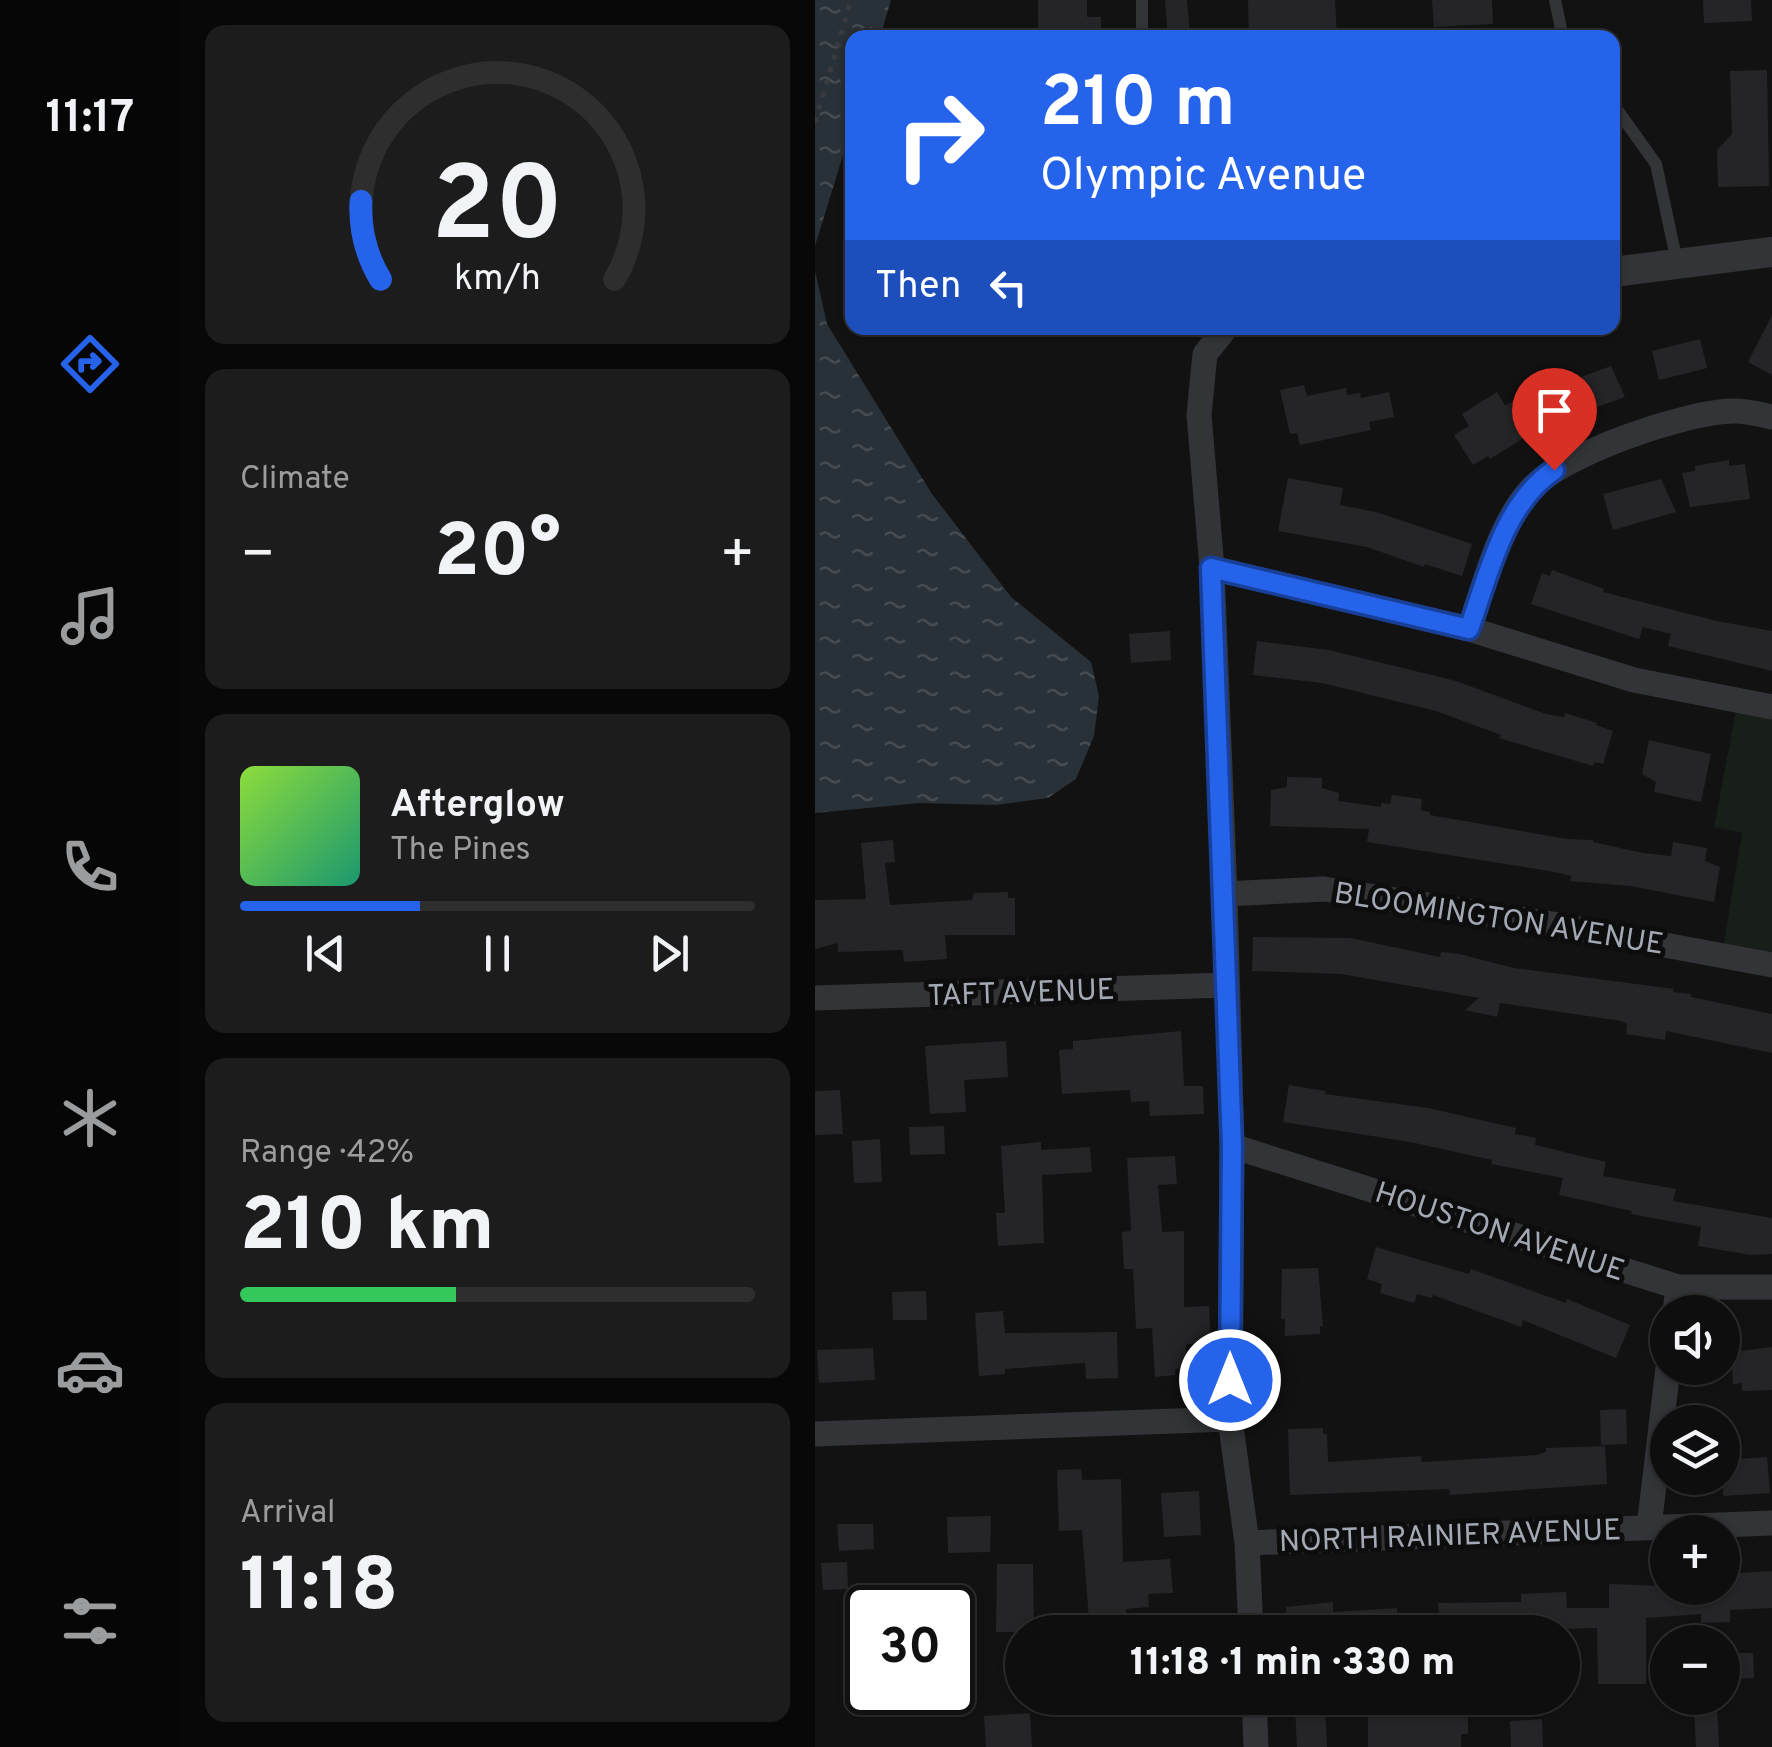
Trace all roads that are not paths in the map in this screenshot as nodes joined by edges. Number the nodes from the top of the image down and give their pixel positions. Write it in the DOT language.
graph roads {
  1 [pos="1141,0"];
  2 [pos="1555,0"];
  3 [pos="1142,30"];
  4 [pos="1561,30"];
  5 [pos="1620,114"];
  6 [pos="1772,252"];
  7 [pos="1677,262"];
  8 [pos="1620,271"];
  9 [pos="1220,335"];
  10 [pos="1772,417"];
  11 [pos="1211,568"];
  12 [pos="1469,629"];
  13 [pos="1772,707"];
  14 [pos="1225,894"];
  15 [pos="1772,964"];
  16 [pos="1227,985"];
  17 [pos="815,998"];
  18 [pos="1232,1146"];
  19 [pos="1772,1287"];
  20 [pos="1662,1295"];
  21 [pos="1713,1295"];
  22 [pos="1666,1385"];
  23 [pos="1230,1419"];
  24 [pos="815,1434"];
  25 [pos="1772,1522"];
  26 [pos="1649,1527"];
  27 [pos="1247,1543"];
  28 [pos="1250,1615"];
  29 [pos="1255,1715"];
  30 [pos="1256,1747"];
  1 -- 3 [label="lane"];
  2 -- 4 [label="lane"];
  5 -- 7 [label="lane"];
  6 -- 7 [label="street"];
  7 -- 8 [label="street"];
  9 -- 11 [label="street"];
  10 -- 12 [label="street"];
  11 -- 12 [label="street"];
  11 -- 14 [label="street"];
  12 -- 13 [label="street"];
  14 -- 15 [label="street, BLOOMINGTON AVENUE"];
  14 -- 16 [label="street"];
  16 -- 17 [label="street, TAFT AVENUE"];
  16 -- 18 [label="street"];
  18 -- 20 [label="street, HOUSTON AVENUE"];
  18 -- 23 [label="street"];
  19 -- 21 [label="street, HOUSTON AVENUE"];
  22 -- 26 [label="street"];
  23 -- 24 [label="street"];
  23 -- 27 [label="street"];
  25 -- 26 [label="street, NORTH RAINIER AVENUE"];
  26 -- 27 [label="street, NORTH RAINIER AVENUE"];
  27 -- 28 [label="street"];
  29 -- 30 [label="street"];
}
